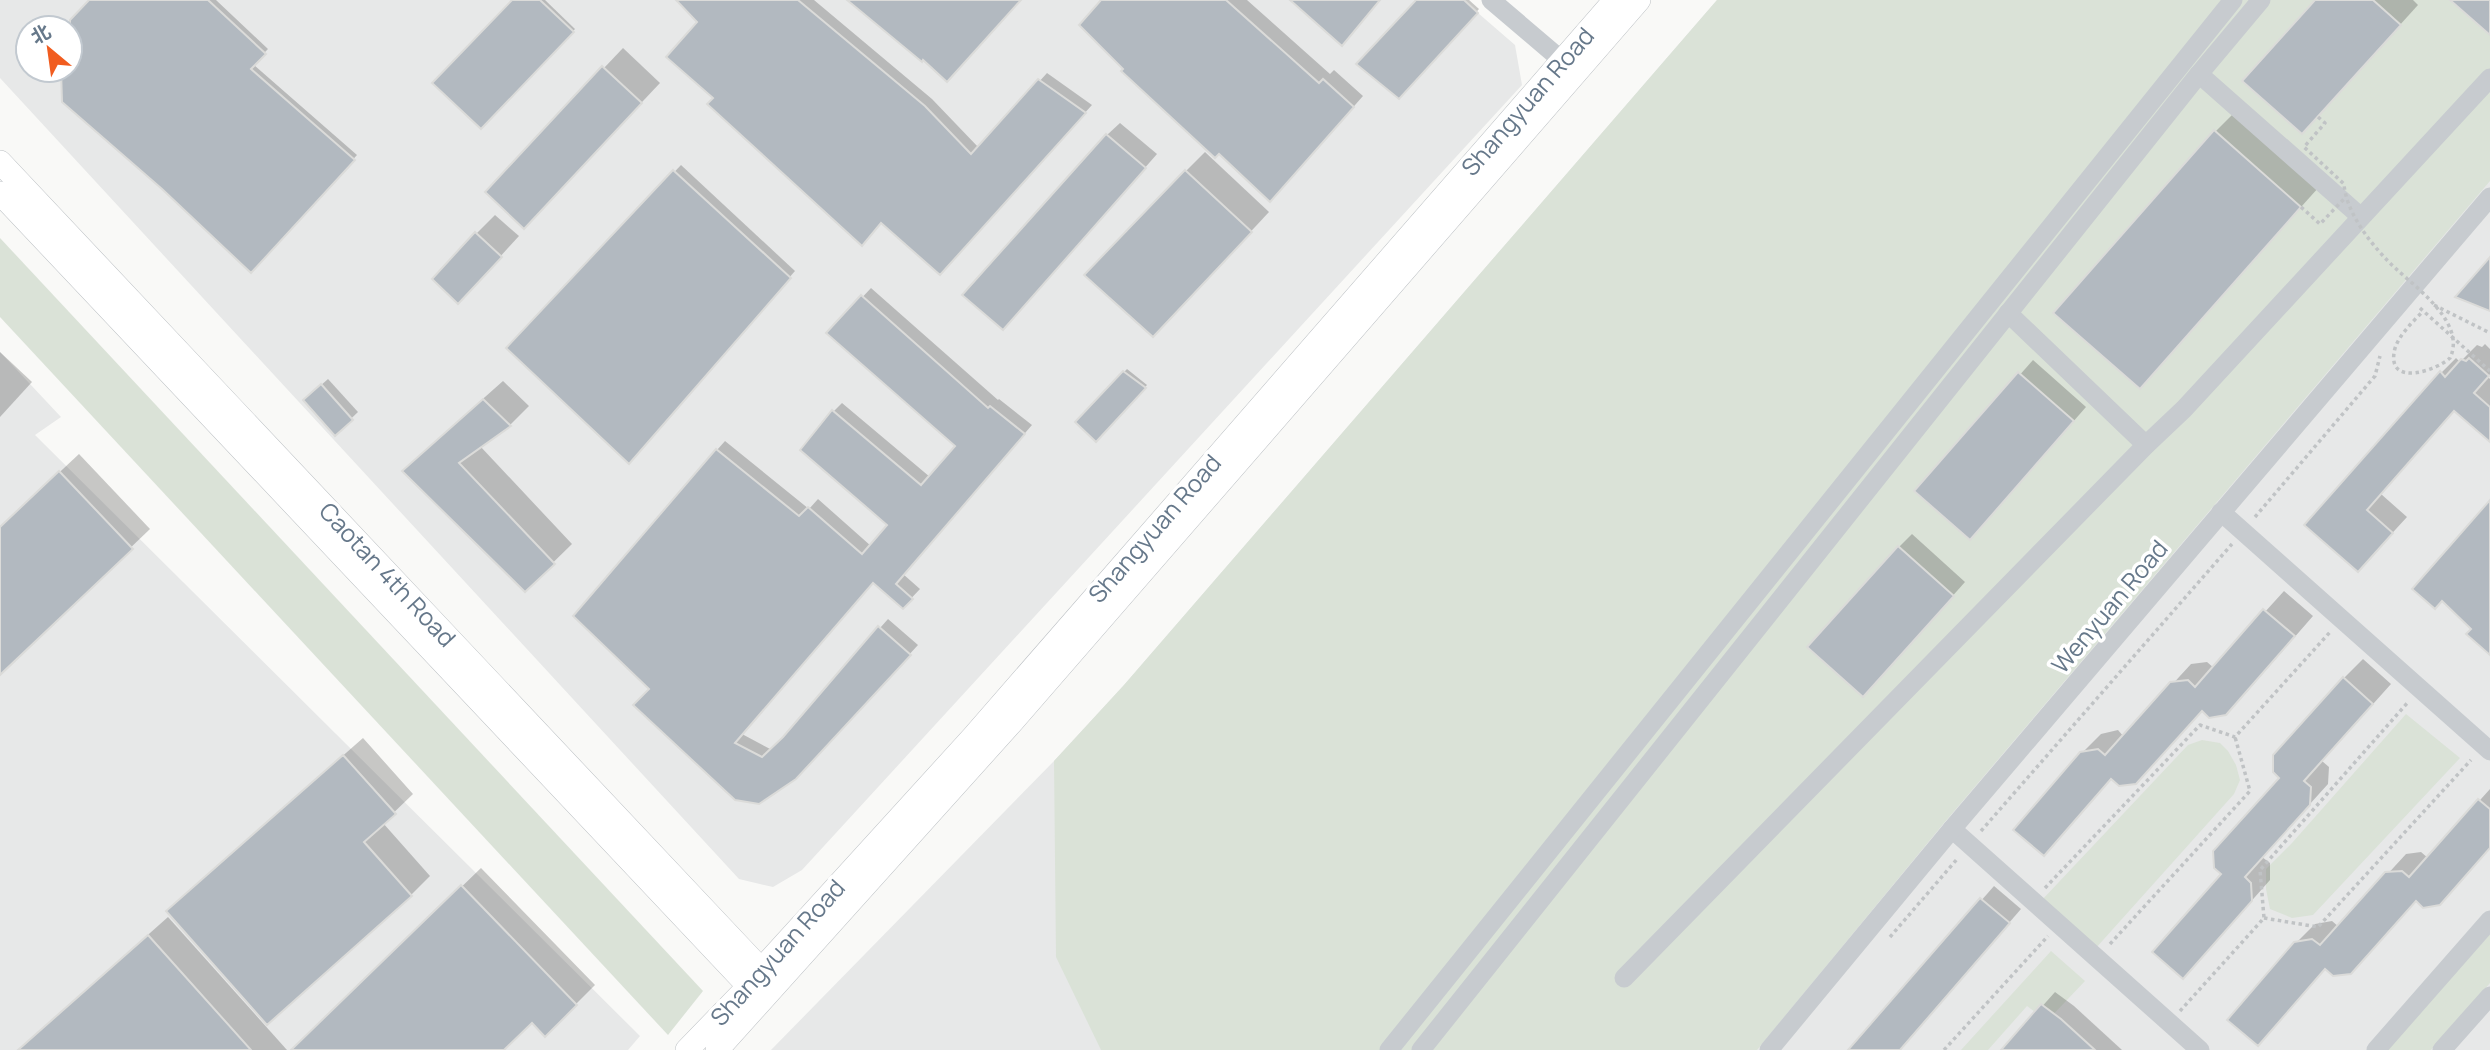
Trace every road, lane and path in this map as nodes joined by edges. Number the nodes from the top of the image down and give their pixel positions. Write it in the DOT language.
graph roads {
  1 [pos="1491,0"];
  2 [pos="1615,0"];
  3 [pos="1639,0"];
  4 [pos="2234,0"];
  5 [pos="2261,0"];
  6 [pos="1568,66"];
  7 [pos="2199,74"];
  8 [pos="2490,78"];
  9 [pos="2318,117"];
  10 [pos="0,162"];
  11 [pos="0,193"];
  12 [pos="2490,197"];
  13 [pos="2345,198"];
  14 [pos="2301,207"];
  15 [pos="2361,217"];
  16 [pos="2432,285"];
  17 [pos="2424,295"];
  18 [pos="2434,305"];
  19 [pos="2415,306"];
  20 [pos="2423,311"];
  21 [pos="2008,313"];
  22 [pos="2490,333"];
  23 [pos="2383,347"];
  24 [pos="2490,371"];
  25 [pos="2146,445"];
  26 [pos="2221,512"];
  27 [pos="2243,531"];
  28 [pos="2342,619"];
  29 [pos="2419,688"];
  30 [pos="2235,737"];
  31 [pos="2487,748"];
  32 [pos="1952,829"];
  33 [pos="1970,844"];
  34 [pos="2033,901"];
  35 [pos="2264,918"];
  36 [pos="2490,920"];
  37 [pos="2059,924"];
  38 [pos="1889,937"];
  39 [pos="2097,958"];
  40 [pos="1624,978"];
  41 [pos="762,986"];
  42 [pos="2490,996"];
  43 [pos="2170,1023"];
  44 [pos="687,1050"];
  45 [pos="717,1050"];
  46 [pos="1389,1050"];
  47 [pos="1421,1050"];
  48 [pos="1769,1050"];
  49 [pos="1944,1050"];
  50 [pos="2200,1050"];
  51 [pos="2376,1050"];
  52 [pos="2442,1050"];
  1 -- 6 [label="street"];
  2 -- 6 [label="main road, Shangyuan Road"];
  3 -- 6 [label="main road, Shangyuan Road"];
  4 -- 46 [label="street"];
  5 -- 7 [label="street"];
  6 -- 41 [label="main road, Shangyuan Road"];
  7 -- 15 [label="street"];
  7 -- 21 [label="street"];
  8 -- 15 [label="street"];
  9 -- 13 [label="path, bridge"];
  10 -- 41 [label="main road, Caotan 4th Road"];
  11 -- 41 [label="main road, Caotan 4th Road"];
  12 -- 26 [label="street, Wenyuan Road"];
  13 -- 14 [label="path, bridge"];
  13 -- 18 [label="path, bridge"];
  15 -- 25 [label="street"];
  16 -- 17 [label="path"];
  18 -- 20 [label="path, bridge"];
  18 -- 22 [label="path"];
  19 -- 20 [label="path"];
  20 -- 24 [label="path"];
  21 -- 25 [label="street"];
  21 -- 47 [label="street"];
  23 -- 27 [label="path"];
  25 -- 40 [label="street"];
  26 -- 27 [label="street"];
  26 -- 32 [label="street, Wenyuan Road"];
  27 -- 28 [label="street"];
  27 -- 33 [label="path"];
  28 -- 29 [label="street"];
  28 -- 30 [label="path"];
  29 -- 31 [label="street"];
  29 -- 35 [label="path"];
  30 -- 34 [label="path"];
  30 -- 39 [label="path"];
  31 -- 35 [label="path"];
  32 -- 33 [label="street"];
  32 -- 48 [label="street, Wenyuan Road"];
  33 -- 34 [label="street"];
  33 -- 38 [label="path"];
  34 -- 37 [label="street"];
  35 -- 43 [label="path"];
  36 -- 51 [label="street"];
  37 -- 39 [label="street"];
  37 -- 49 [label="path"];
  39 -- 43 [label="street"];
  41 -- 44 [label="main road, Shangyuan Road"];
  41 -- 45 [label="main road, Shangyuan Road"];
  42 -- 52 [label="street"];
  43 -- 50 [label="street"];
}
